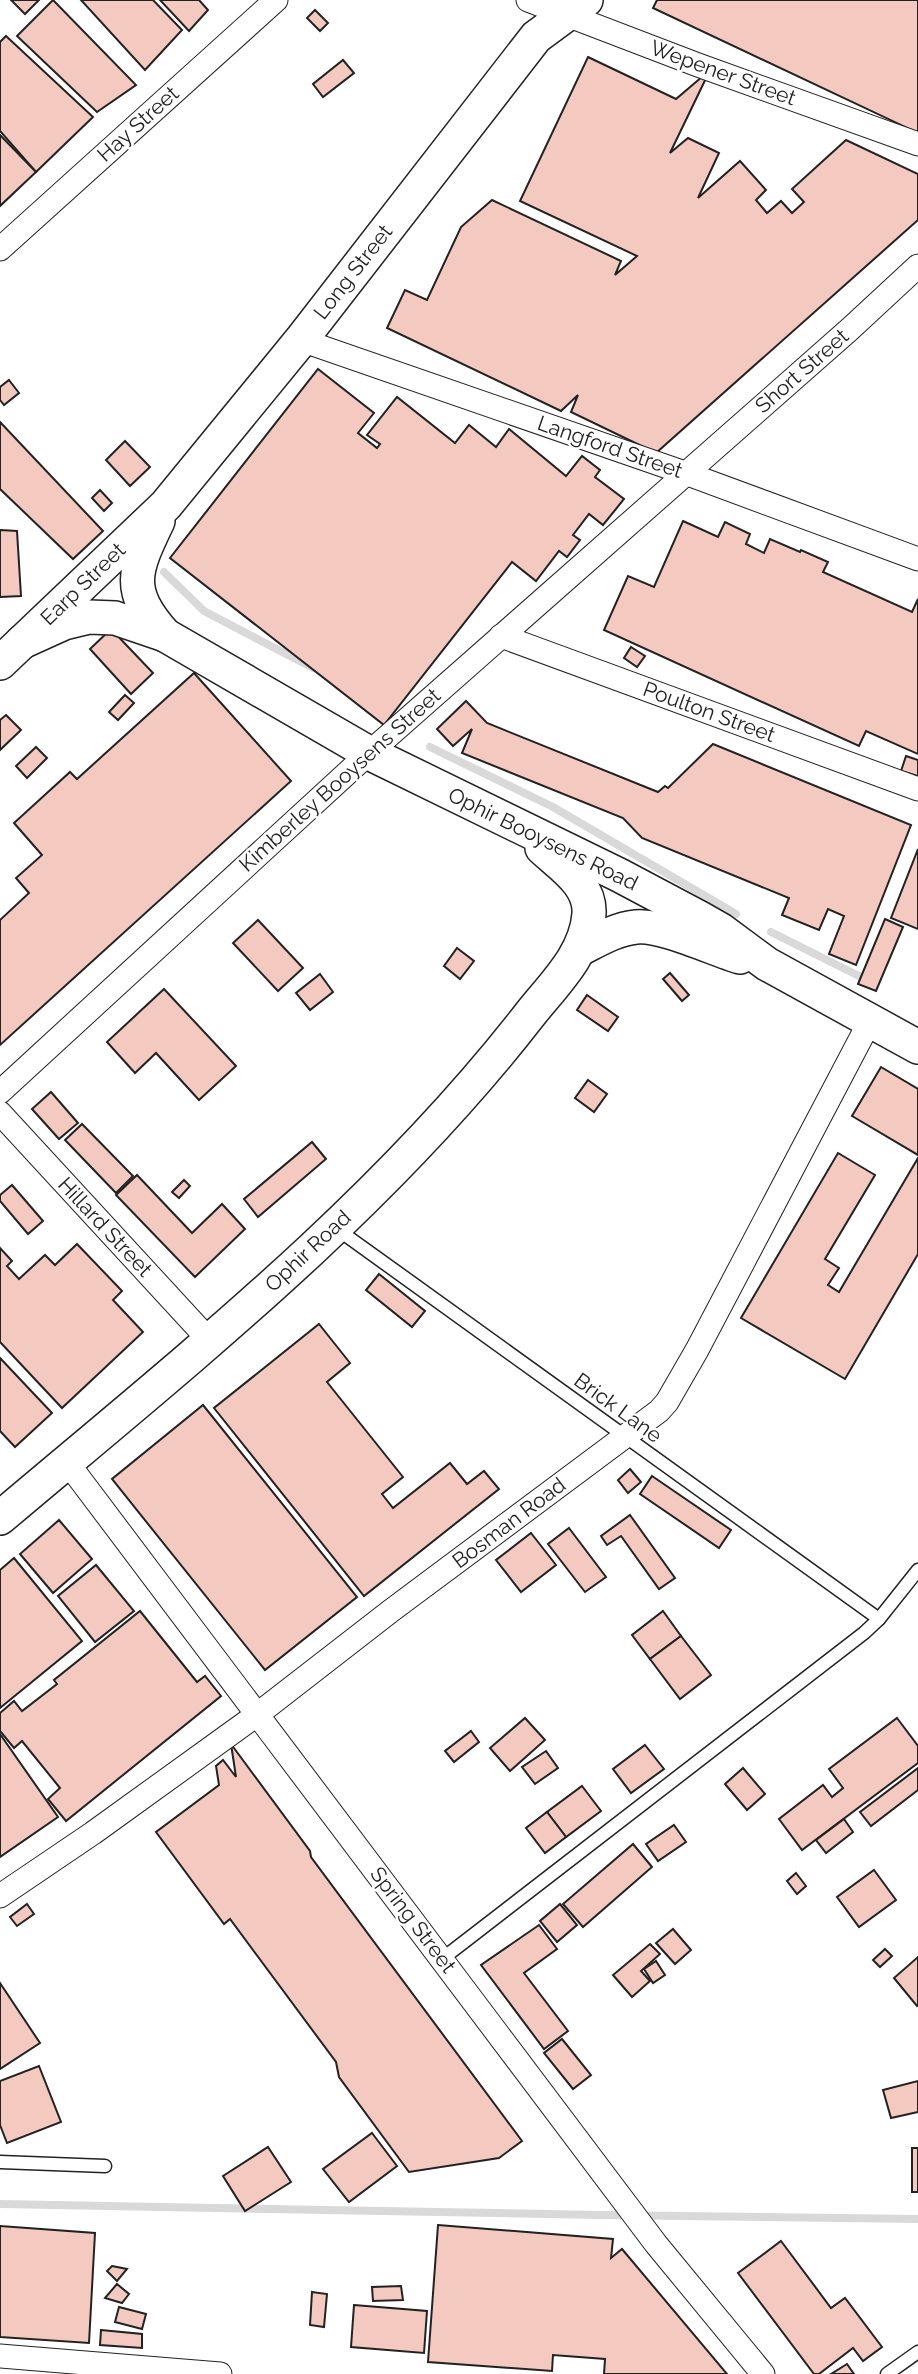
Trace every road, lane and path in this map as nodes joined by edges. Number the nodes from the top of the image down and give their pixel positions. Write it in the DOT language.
graph roads {
  1 [pos="276,0"];
  2 [pos="553,9"];
  3 [pos="918,144"];
  4 [pos="0,248"];
  5 [pos="918,266"];
  6 [pos="300,340"];
  7 [pos="685,473"];
  8 [pos="166,505"];
  9 [pos="918,559"];
  10 [pos="165,635"];
  11 [pos="501,636"];
  12 [pos="11,653"];
  13 [pos="369,753"];
  14 [pos="918,789"];
  15 [pos="519,825"];
  16 [pos="580,949"];
  17 [pos="767,964"];
  18 [pos="870,1021"];
  19 [pos="918,1046"];
  20 [pos="0,1092"];
  21 [pos="0,1113"];
  22 [pos="335,1228"];
  23 [pos="210,1341"];
  24 [pos="624,1437"];
  25 [pos="67,1462"];
  26 [pos="0,1518"];
  27 [pos="918,1570"];
  28 [pos="879,1619"];
  29 [pos="258,1714"];
  30 [pos="0,1896"];
  31 [pos="442,1959"];
  32 [pos="0,2162"];
  33 [pos="104,2166"];
  34 [pos="918,2352"];
  35 [pos="0,2356"];
  36 [pos="220,2374"];
  37 [pos="763,2374"];
  38 [pos="887,2374"];
  1 -- 4 [label="street, Hay Street"];
  2 -- 3 [label="street, Wepener Street"];
  2 -- 6 [label="main road, Long Street"];
  5 -- 7 [label="street, Short Street"];
  6 -- 7 [label="street, Langford Street"];
  6 -- 8 [label="main road, Long Street"];
  7 -- 9 [label="street, Langford Street"];
  7 -- 11 [label="street, Kimberley Booysens Street"];
  8 -- 10 [label="main road"];
  8 -- 12 [label="main road, Earp Street"];
  10 -- 12 [label="main road"];
  10 -- 13 [label="main road, Ophir Booysens Road"];
  11 -- 13 [label="street, Kimberley Booysens Street"];
  11 -- 14 [label="street, Poulton Street"];
  13 -- 15 [label="main road, Ophir Booysens Road"];
  13 -- 20 [label="street, Kimberley Booysens Street"];
  15 -- 16 [label="main road"];
  15 -- 17 [label="main road, Ophir Booysens Road"];
  16 -- 17 [label="main road"];
  16 -- 22 [label="main road, Ophir Road"];
  17 -- 18 [label="main road, Ophir Booysens Road"];
  18 -- 19 [label="main road, Ophir Booysens Road"];
  18 -- 24 [label="street, Bosman Road"];
  21 -- 23 [label="street, Hillard Street"];
  22 -- 23 [label="main road, Ophir Road"];
  22 -- 24 [label="lane, Brick Lane"];
  23 -- 25 [label="main road, Ophir Road"];
  24 -- 28 [label="lane, Brick Lane"];
  24 -- 29 [label="street, Bosman Road"];
  25 -- 26 [label="main road, Ophir Road"];
  25 -- 29 [label="street, Spring Street"];
  27 -- 28 [label="lane"];
  28 -- 31 [label="lane"];
  29 -- 30 [label="street, Bosman Road"];
  29 -- 31 [label="street, Spring Street"];
  31 -- 37 [label="street, Spring Street"];
  32 -- 33 [label="lane"];
  34 -- 38 [label="lane"];
  35 -- 36 [label="street"];
}
